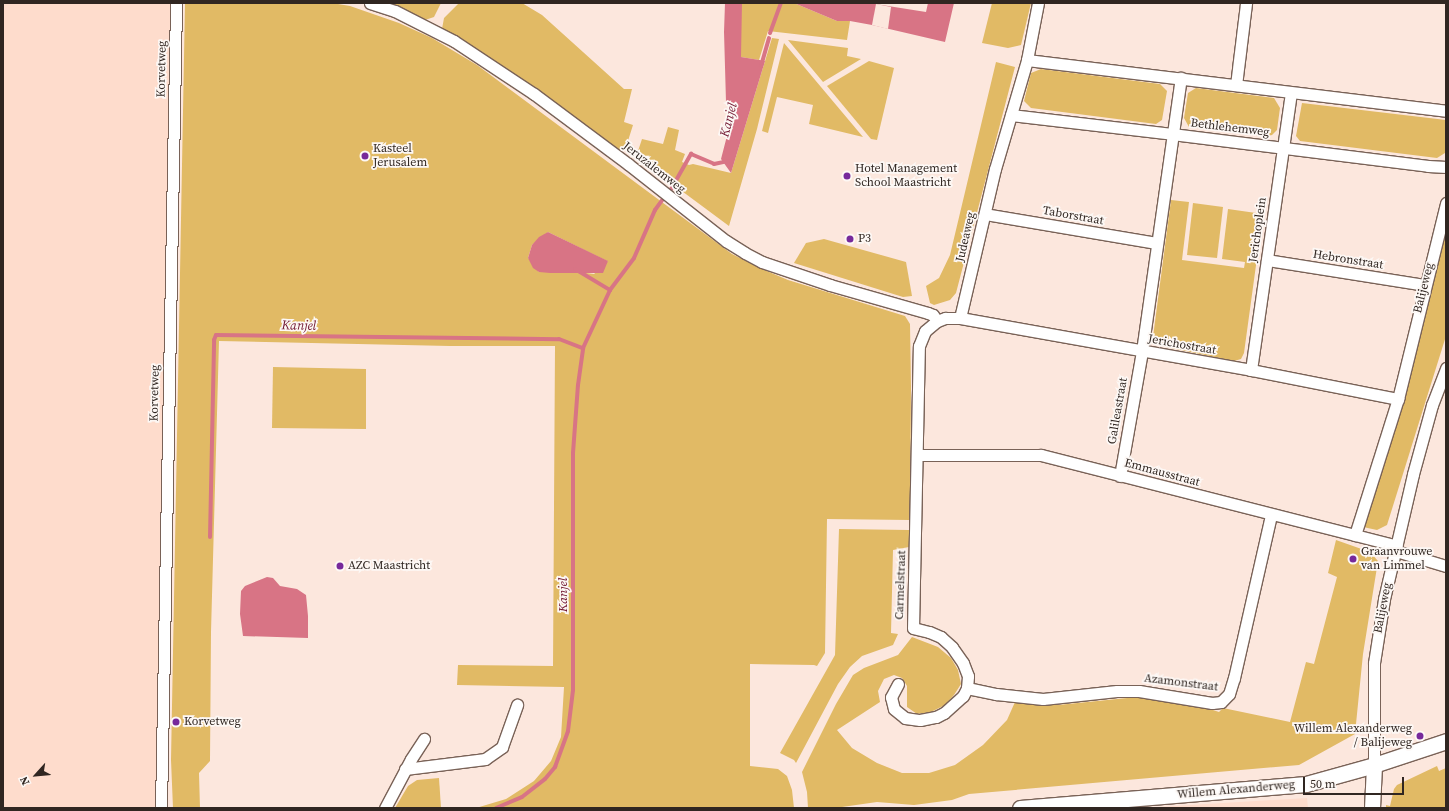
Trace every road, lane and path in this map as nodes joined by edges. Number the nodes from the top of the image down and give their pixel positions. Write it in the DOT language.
graph roads {
  1 [pos="176,3"];
  2 [pos="370,3"];
  3 [pos="1038,3"];
  4 [pos="1246,3"];
  5 [pos="1027,60"];
  6 [pos="1181,78"];
  7 [pos="1236,85"];
  8 [pos="1291,92"];
  9 [pos="1446,111"];
  10 [pos="1011,115"];
  11 [pos="1172,134"];
  12 [pos="1283,148"];
  13 [pos="1446,167"];
  14 [pos="1446,203"];
  15 [pos="985,214"];
  16 [pos="1156,243"];
  17 [pos="1267,260"];
  18 [pos="1425,285"];
  19 [pos="960,318"];
  20 [pos="937,321"];
  21 [pos="1142,351"];
  22 [pos="1446,368"];
  23 [pos="1251,370"];
  24 [pos="1398,399"];
  25 [pos="918,455"];
  26 [pos="1120,476"];
  27 [pos="1271,515"];
  28 [pos="1355,535"];
  29 [pos="1396,548"];
  30 [pos="1446,566"];
  31 [pos="898,684"];
  32 [pos="967,688"];
  33 [pos="517,705"];
  34 [pos="424,739"];
  35 [pos="1446,741"];
  36 [pos="1374,765"];
  37 [pos="405,769"];
  38 [pos="161,808"];
  39 [pos="385,808"];
  40 [pos="1020,808"];
  41 [pos="1372,808"];
  1 -- 38 [label="street, Korvetweg"];
  2 -- 20 [label="street, Jeruzalemweg"];
  3 -- 5 [label="street, Judeaweg"];
  4 -- 7 [label="street"];
  5 -- 6 [label="street"];
  5 -- 10 [label="street, Judeaweg"];
  6 -- 7 [label="street"];
  6 -- 11 [label="street"];
  7 -- 8 [label="street"];
  8 -- 9 [label="street"];
  8 -- 12 [label="street, Jerichoplein"];
  10 -- 11 [label="street, Bethlehemweg"];
  10 -- 15 [label="street, Judeaweg"];
  11 -- 12 [label="street, Bethlehemweg"];
  11 -- 16 [label="street"];
  12 -- 13 [label="street, Bethlehemweg"];
  12 -- 17 [label="street, Jerichoplein"];
  14 -- 18 [label="street, Balijeweg"];
  15 -- 16 [label="street, Taborstraat"];
  15 -- 19 [label="street, Judeaweg"];
  16 -- 21 [label="street"];
  17 -- 18 [label="street, Hebronstraat"];
  17 -- 23 [label="street, Jerichoplein"];
  18 -- 24 [label="street, Balijeweg"];
  19 -- 20 [label="street"];
  19 -- 21 [label="street, Jerichostraat"];
  20 -- 25 [label="street"];
  21 -- 23 [label="street, Jerichostraat"];
  21 -- 26 [label="street, Galileastraat"];
  22 -- 29 [label="street, Balijeweg"];
  23 -- 24 [label="street, Jerichostraat"];
  24 -- 28 [label="street, Balijeweg"];
  25 -- 26 [label="street, Emmausstraat"];
  25 -- 32 [label="street, Carmelstraat"];
  26 -- 27 [label="street, Emmausstraat"];
  27 -- 28 [label="street, Emmausstraat"];
  27 -- 32 [label="street, Azamonstraat"];
  28 -- 29 [label="street, Emmausstraat"];
  29 -- 30 [label="street, Emmausstraat"];
  29 -- 36 [label="street, Balijeweg"];
  31 -- 32 [label="street"];
  33 -- 37 [label="street"];
  34 -- 37 [label="street"];
  35 -- 36 [label="street, Willem Alexanderweg"];
  36 -- 40 [label="street, Willem Alexanderweg"];
  36 -- 41 [label="street, Balijeweg"];
  37 -- 39 [label="street"];
}
